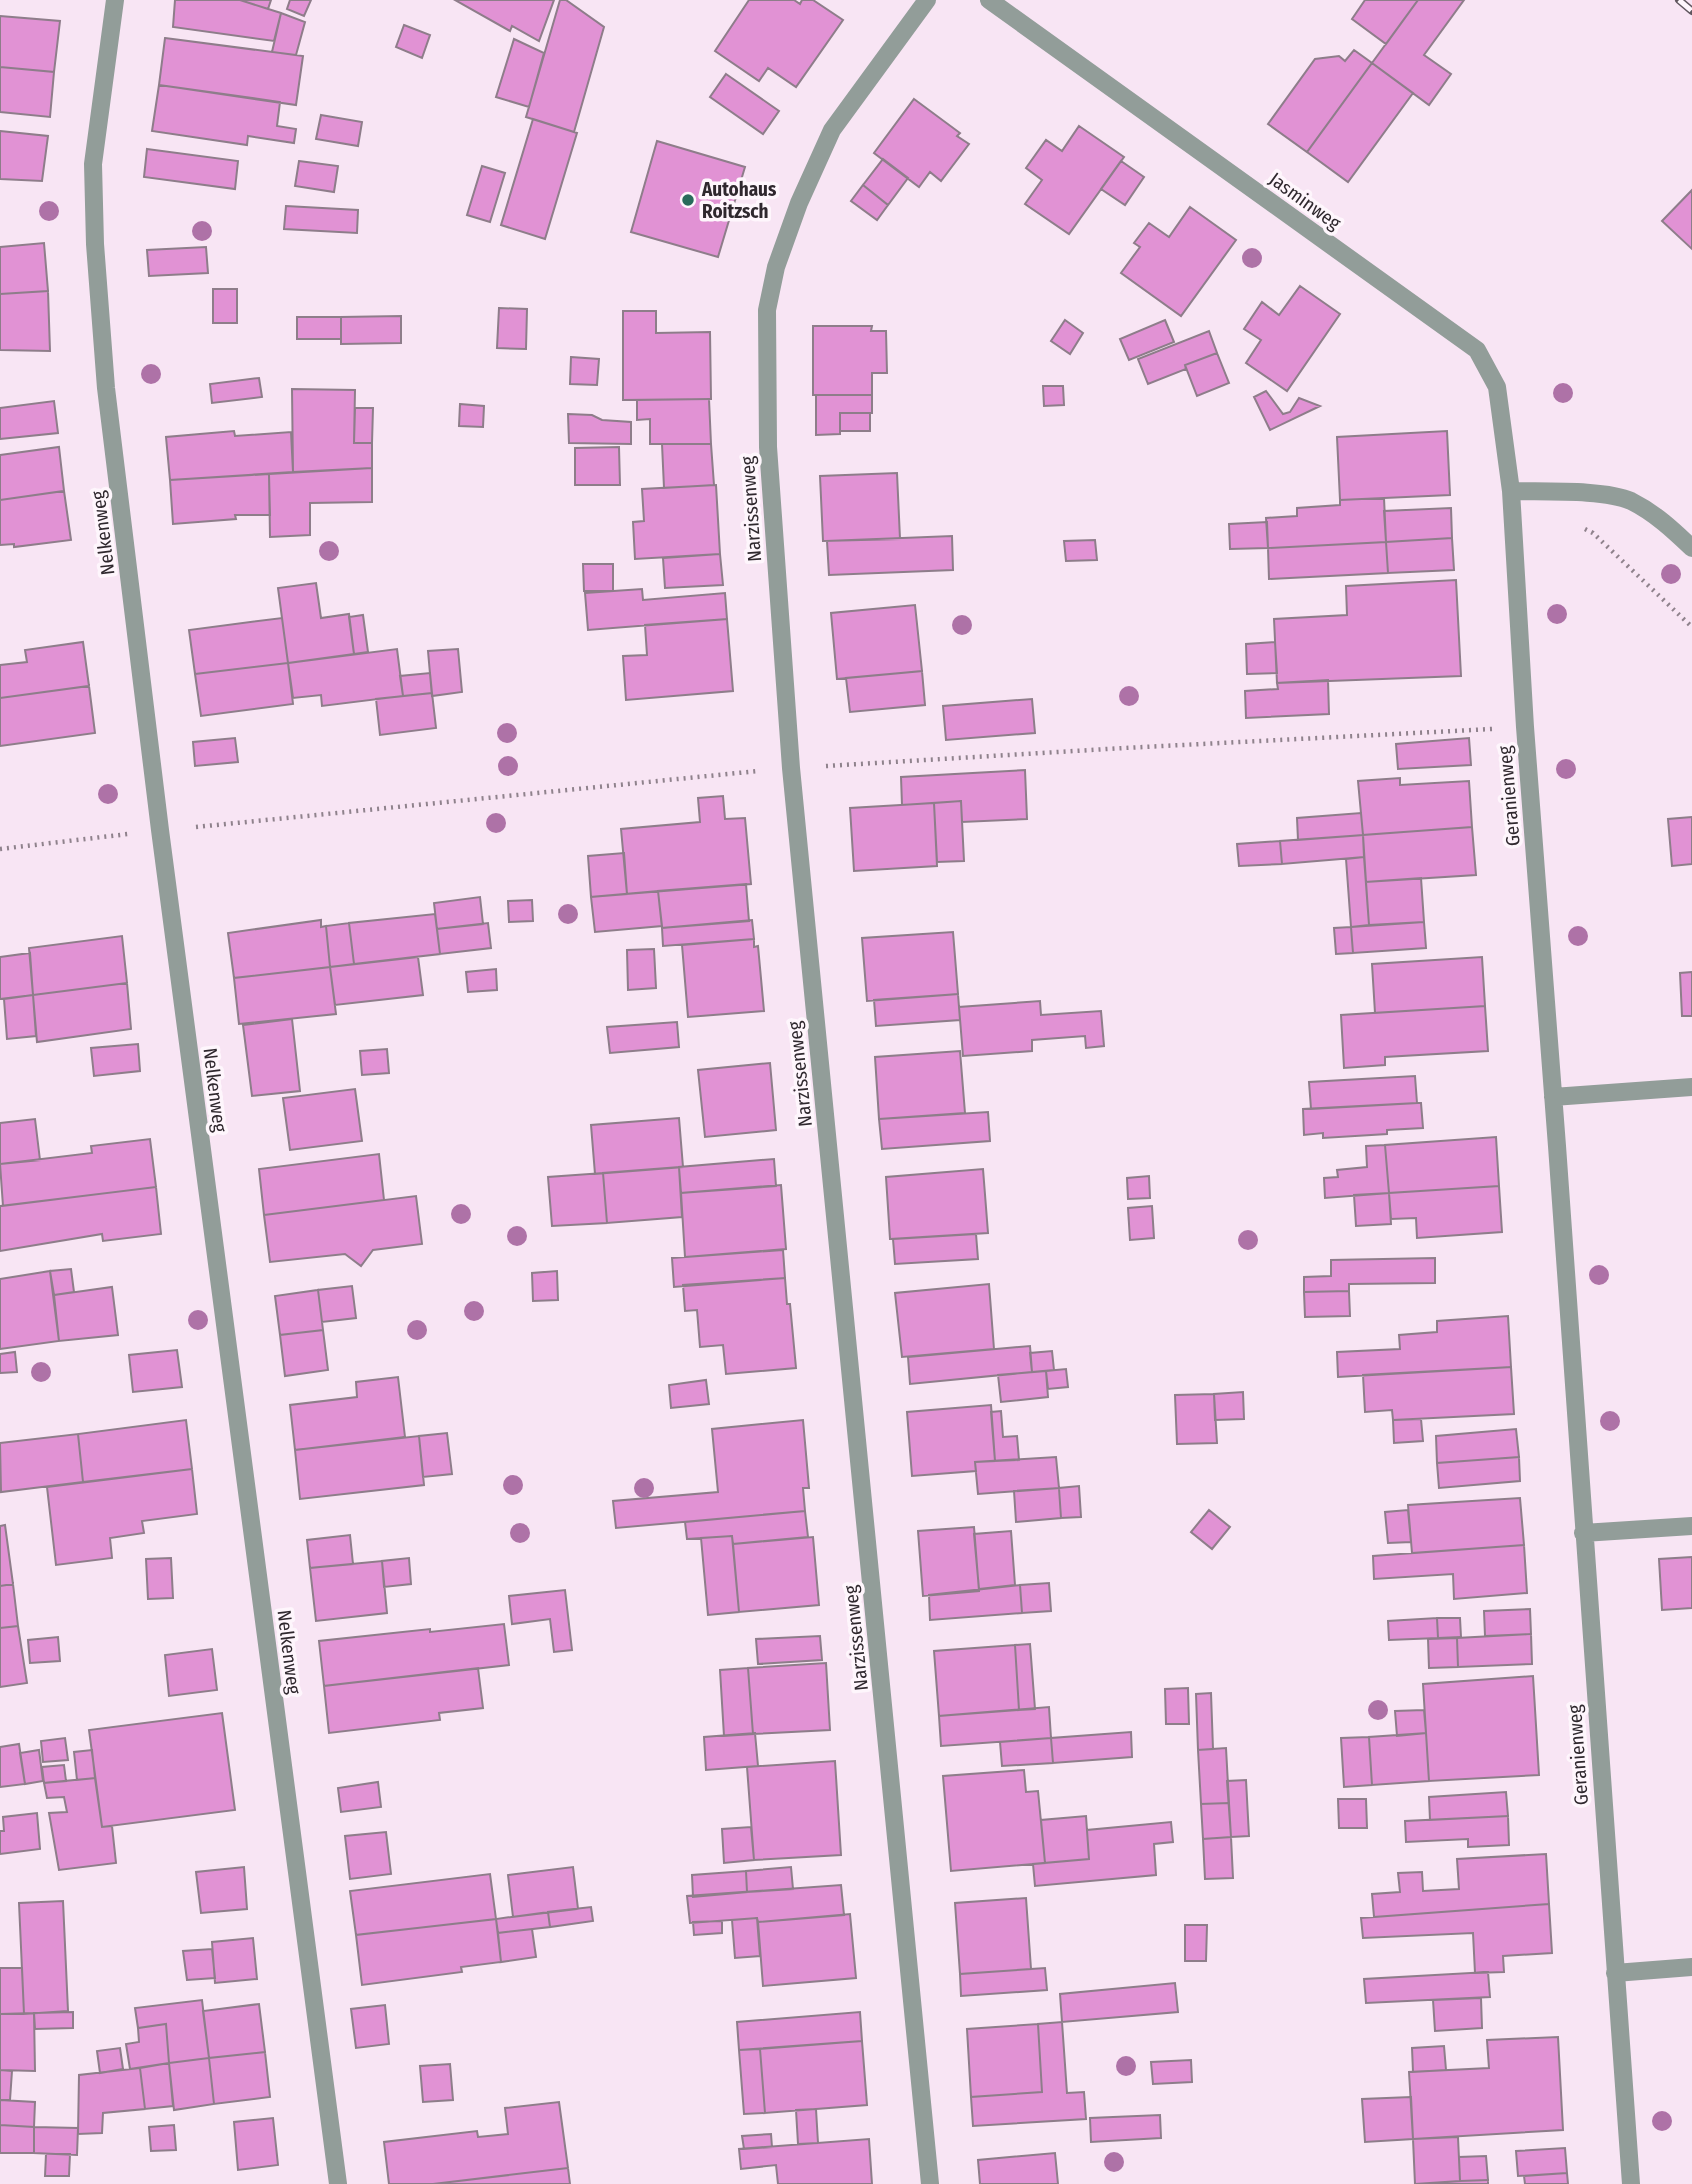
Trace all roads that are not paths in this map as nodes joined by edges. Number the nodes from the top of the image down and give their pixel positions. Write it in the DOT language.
graph roads {
  1 [pos="115,0"];
  2 [pos="927,0"];
  3 [pos="989,0"];
  4 [pos="1511,491"];
  5 [pos="1692,548"];
  6 [pos="1692,1087"];
  7 [pos="1553,1097"];
  8 [pos="1692,1526"];
  9 [pos="1583,1533"];
  10 [pos="1692,1967"];
  11 [pos="1615,1973"];
  12 [pos="338,2184"];
  13 [pos="930,2184"];
  14 [pos="1630,2184"];
  1 -- 12 [label="street, Nelkenweg"];
  2 -- 13 [label="street, Narzissenweg"];
  3 -- 4 [label="street, Jasminweg"];
  4 -- 5 [label="street"];
  4 -- 7 [label="street, Geranienweg"];
  6 -- 7 [label="street"];
  7 -- 9 [label="street, Geranienweg"];
  8 -- 9 [label="street"];
  9 -- 11 [label="street, Geranienweg"];
  10 -- 11 [label="street"];
  11 -- 14 [label="street, Geranienweg"];
}
